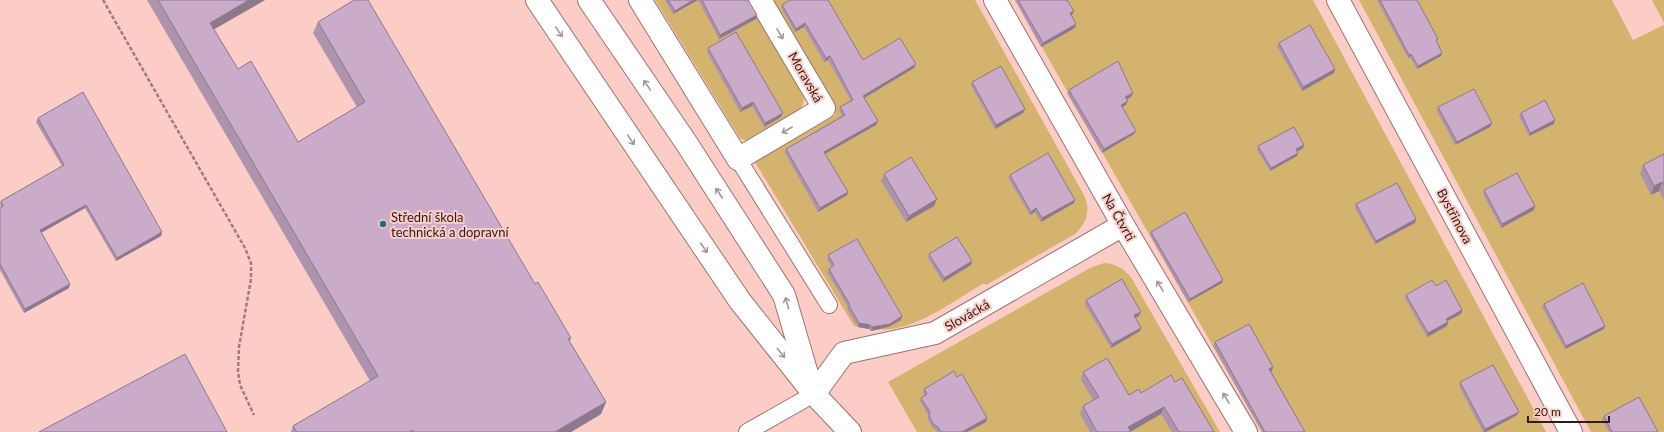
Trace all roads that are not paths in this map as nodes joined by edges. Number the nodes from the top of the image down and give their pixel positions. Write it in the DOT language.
graph roads {
  1 [pos="537,0"];
  2 [pos="590,0"];
  3 [pos="640,0"];
  4 [pos="760,0"];
  5 [pos="995,0"];
  6 [pos="1338,0"];
  7 [pos="738,159"];
  8 [pos="1124,225"];
  9 [pos="828,305"];
  10 [pos="814,394"];
  11 [pos="747,432"];
  12 [pos="850,432"];
  13 [pos="1246,432"];
  14 [pos="1572,432"];
  1 -- 10 [label="street, one-way"];
  10 -- 2 [label="street, one-way"];
  3 -- 7 [label="street"];
  4 -- 7 [label="street, Moravská, one-way"];
  5 -- 8 [label="street, Na Čtvrti"];
  6 -- 14 [label="street, Bystřinova"];
  7 -- 9 [label="lane"];
  8 -- 10 [label="street, Slovácká"];
  13 -- 8 [label="street, Na Čtvrti, one-way"];
  10 -- 11 [label="lane"];
  10 -- 12 [label="street"];
}
